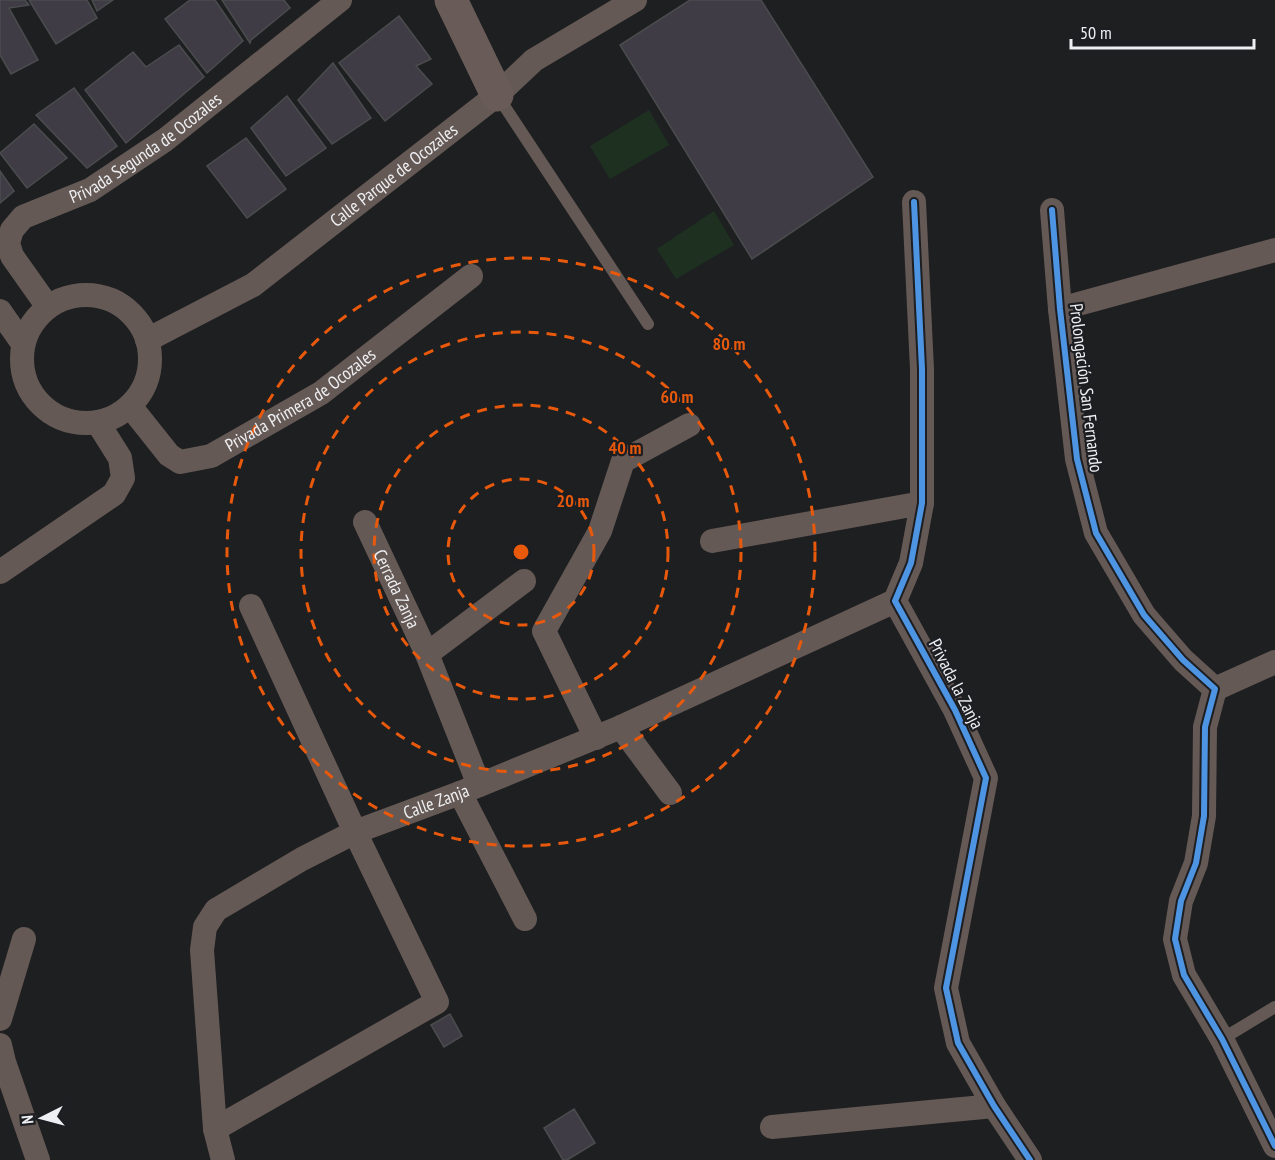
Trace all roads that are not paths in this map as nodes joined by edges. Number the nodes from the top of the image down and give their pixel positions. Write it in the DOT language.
graph roads {
  1 [pos="340,0"];
  2 [pos="451,0"];
  3 [pos="635,0"];
  4 [pos="497,95"];
  5 [pos="914,202"];
  6 [pos="1052,210"];
  7 [pos="1275,250"];
  8 [pos="471,276"];
  9 [pos="48,307"];
  10 [pos="1060,309"];
  11 [pos="0,311"];
  12 [pos="648,324"];
  13 [pos="147,340"];
  14 [pos="23,344"];
  15 [pos="130,406"];
  16 [pos="98,423"];
  17 [pos="689,425"];
  18 [pos="922,503"];
  19 [pos="365,522"];
  20 [pos="712,541"];
  21 [pos="0,572"];
  22 [pos="524,581"];
  23 [pos="895,601"];
  24 [pos="251,606"];
  25 [pos="427,654"];
  26 [pos="1275,662"];
  27 [pos="1215,689"];
  28 [pos="621,727"];
  29 [pos="596,738"];
  30 [pos="469,789"];
  31 [pos="670,793"];
  32 [pos="355,832"];
  33 [pos="525,919"];
  34 [pos="24,939"];
  35 [pos="1275,1007"];
  36 [pos="0,1019"];
  37 [pos="1222,1039"];
  38 [pos="0,1045"];
  39 [pos="994,1106"];
  40 [pos="772,1127"];
  41 [pos="215,1129"];
  42 [pos="1275,1146"];
  43 [pos="38,1160"];
  44 [pos="223,1160"];
  45 [pos="1030,1160"];
  1 -- 9 [label="street, Privada Segunda de Ocozales"];
  2 -- 4 [label="street"];
  3 -- 4 [label="street, Calle Parque de Ocozales"];
  4 -- 12 [label="lane"];
  4 -- 13 [label="street, Calle Parque de Ocozales"];
  5 -- 18 [label="street"];
  6 -- 10 [label="street, Prolongación San Fernando"];
  7 -- 10 [label="street"];
  8 -- 15 [label="street, Privada Primera de Ocozales"];
  9 -- 13 [label="street"];
  9 -- 14 [label="street"];
  10 -- 27 [label="street, Prolongación San Fernando"];
  11 -- 14 [label="street"];
  13 -- 15 [label="street"];
  14 -- 16 [label="street"];
  15 -- 16 [label="street"];
  16 -- 21 [label="street"];
  17 -- 29 [label="street"];
  18 -- 20 [label="street"];
  18 -- 23 [label="street"];
  19 -- 25 [label="street, Cerrada Zanja"];
  22 -- 25 [label="street"];
  23 -- 28 [label="street, Calle Zanja"];
  23 -- 39 [label="street, Privada la Zanja"];
  24 -- 32 [label="street"];
  25 -- 30 [label="street, Cerrada Zanja"];
  26 -- 27 [label="street"];
  27 -- 37 [label="street"];
  28 -- 29 [label="street, Calle Zanja"];
  28 -- 31 [label="street"];
  29 -- 30 [label="street, Calle Zanja"];
  30 -- 32 [label="street, Calle Zanja"];
  30 -- 33 [label="street, Cerrada Zanja"];
  32 -- 41 [label="street, Calle Zanja"];
  32 -- 41 [label="street"];
  34 -- 36 [label="street"];
  35 -- 37 [label="lane"];
  37 -- 42 [label="street"];
  38 -- 43 [label="street"];
  39 -- 40 [label="street"];
  39 -- 45 [label="street, Privada la Zanja"];
  41 -- 44 [label="street, Calle Zanja"];
}
